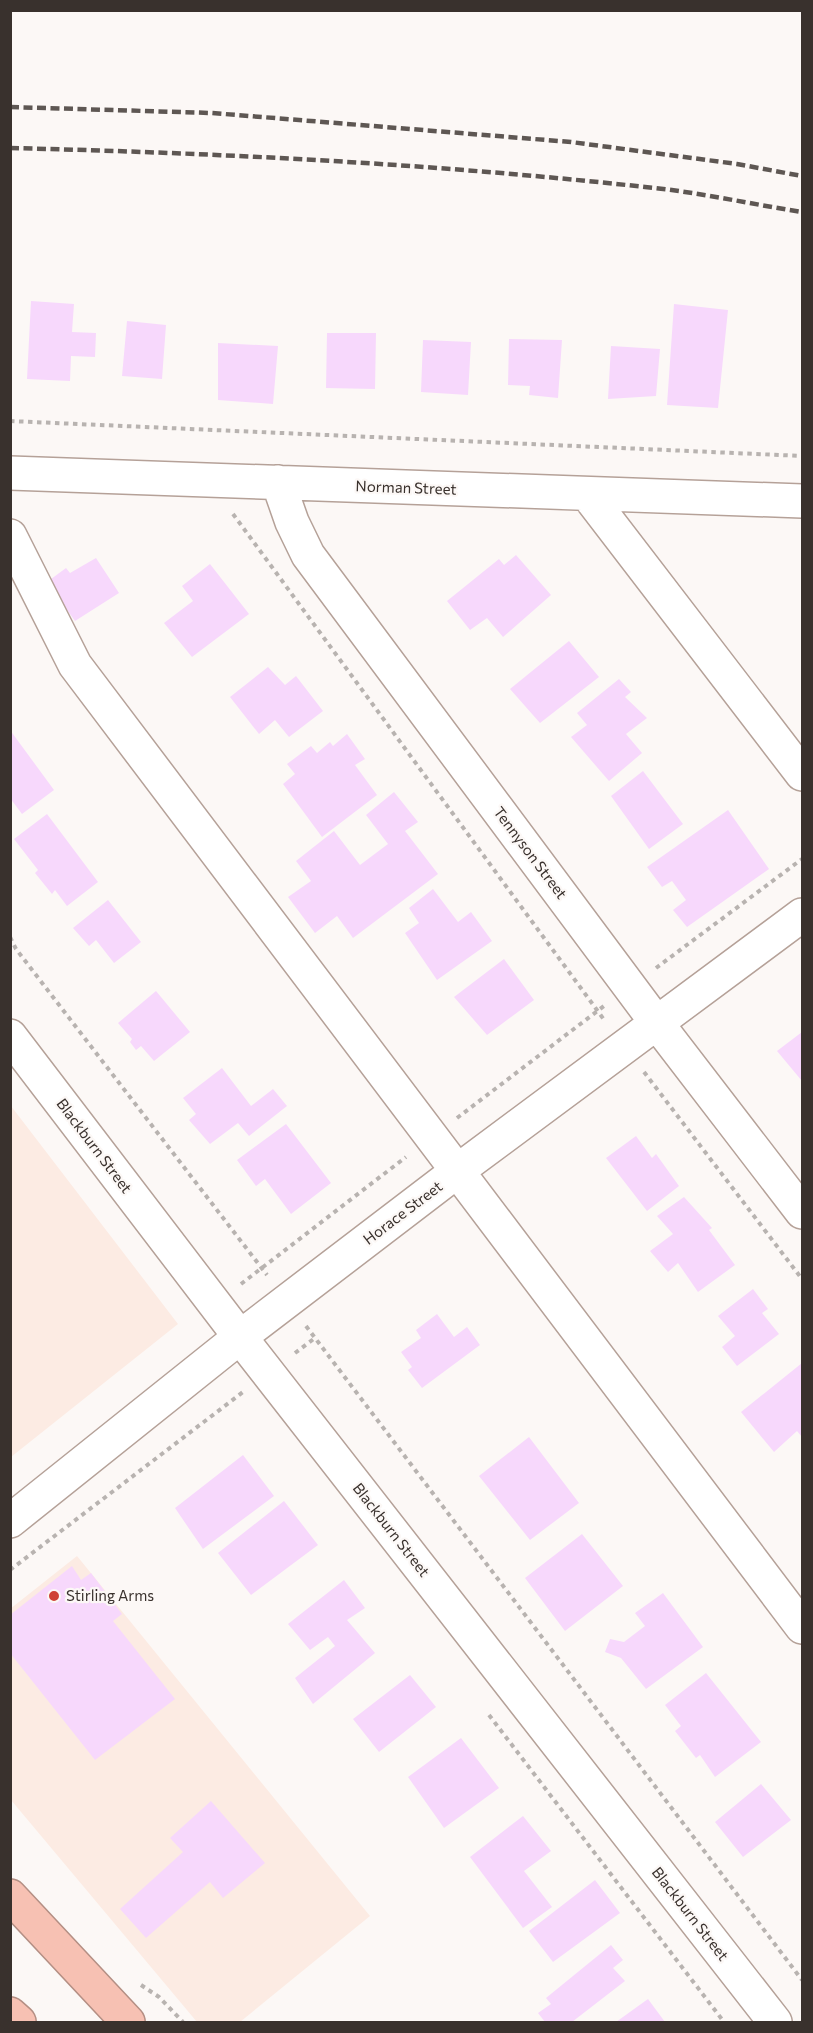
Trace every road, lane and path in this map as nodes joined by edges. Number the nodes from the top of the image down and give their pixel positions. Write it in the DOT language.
graph roads {
  1 [pos="10,421"];
  2 [pos="802,456"];
  3 [pos="10,473"];
  4 [pos="207,479"];
  5 [pos="278,482"];
  6 [pos="588,495"];
  7 [pos="802,501"];
  8 [pos="10,536"];
  9 [pos="802,774"];
  10 [pos="802,859"];
  11 [pos="802,915"];
  12 [pos="10,937"];
  13 [pos="630,987"];
  14 [pos="656,1022"];
  15 [pos="10,1036"];
  16 [pos="624,1046"];
  17 [pos="456,1172"];
  18 [pos="802,1212"];
  19 [pos="802,1279"];
  20 [pos="287,1301"];
  21 [pos="240,1337"];
  22 [pos="269,1373"];
  23 [pos="10,1521"];
  24 [pos="10,1570"];
  25 [pos="802,1627"];
  26 [pos="10,1896"];
  27 [pos="802,1980"];
  28 [pos="10,2014"];
  29 [pos="19,2022"];
  30 [pos="128,2022"];
  31 [pos="775,2022"];
  1 -- 2 [label="path"];
  3 -- 4 [label="street, Norman Street"];
  4 -- 5 [label="street, Norman Street"];
  4 -- 16 [label="path"];
  5 -- 6 [label="street, Norman Street"];
  5 -- 13 [label="street, Tennyson Street"];
  6 -- 7 [label="street, Norman Street"];
  6 -- 9 [label="street"];
  8 -- 17 [label="street"];
  10 -- 13 [label="path"];
  11 -- 14 [label="street, Horace Street"];
  12 -- 20 [label="path"];
  13 -- 14 [label="street, Tennyson Street"];
  14 -- 16 [label="street, Horace Street"];
  14 -- 18 [label="street, Tennyson Street"];
  15 -- 21 [label="street, Blackburn Street"];
  16 -- 17 [label="street, Horace Street"];
  16 -- 19 [label="path"];
  17 -- 20 [label="street, Horace Street"];
  17 -- 25 [label="street"];
  20 -- 21 [label="street, Horace Street"];
  20 -- 27 [label="path"];
  21 -- 22 [label="street, Blackburn Street"];
  21 -- 23 [label="street, Horace Street"];
  22 -- 24 [label="path"];
  22 -- 31 [label="street, Blackburn Street"];
  26 -- 30 [label="highway"];
  28 -- 29 [label="highway"];
}
